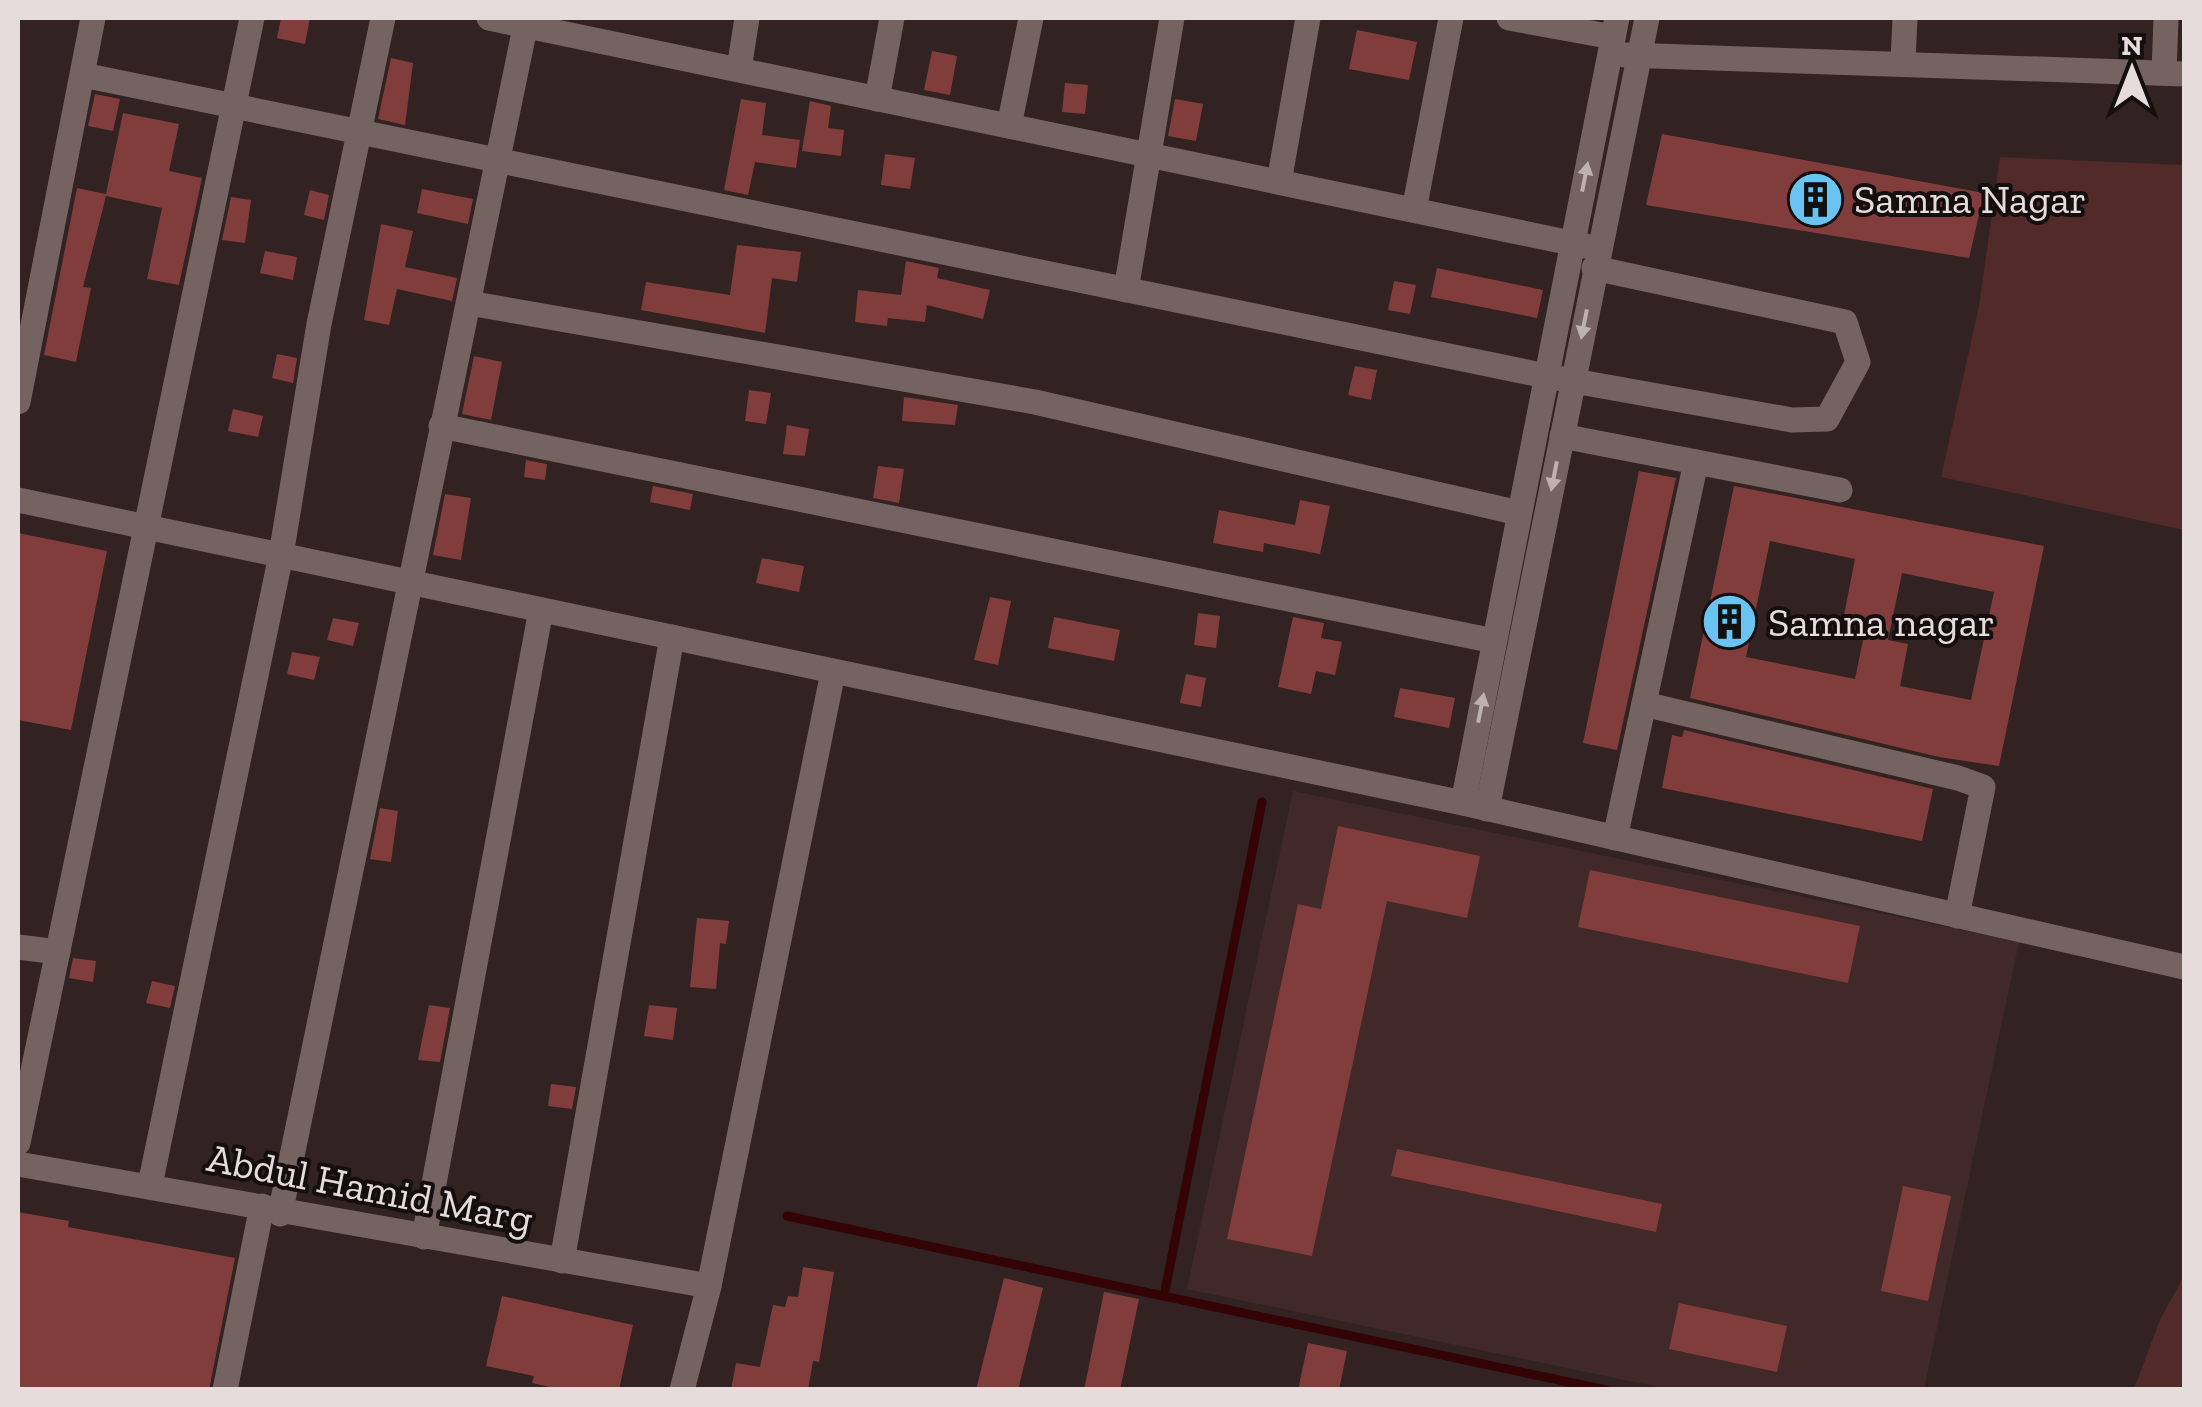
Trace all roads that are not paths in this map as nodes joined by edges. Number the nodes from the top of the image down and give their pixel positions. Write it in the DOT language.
graph roads {
  1 [pos="93,18"];
  2 [pos="252,18"];
  3 [pos="383,18"];
  4 [pos="489,18"];
  5 [pos="747,18"];
  6 [pos="892,18"];
  7 [pos="1031,18"];
  8 [pos="1172,18"];
  9 [pos="1308,18"];
  10 [pos="1451,18"];
  11 [pos="1509,18"];
  12 [pos="1647,18"];
  13 [pos="1905,18"];
  14 [pos="2166,18"];
  15 [pos="526,21"];
  16 [pos="1613,36"];
  17 [pos="1638,56"];
  18 [pos="1903,61"];
  19 [pos="738,69"];
  20 [pos="2174,74"];
  21 [pos="83,75"];
  22 [pos="877,98"];
  23 [pos="233,107"];
  24 [pos="1009,126"];
  25 [pos="358,135"];
  26 [pos="1151,156"];
  27 [pos="495,162"];
  28 [pos="1279,182"];
  29 [pos="1414,210"];
  30 [pos="1572,243"];
  31 [pos="1597,259"];
  32 [pos="1126,290"];
  33 [pos="469,303"];
  34 [pos="1546,376"];
  35 [pos="1573,380"];
  36 [pos="18,402"];
  37 [pos="441,426"];
  38 [pos="1562,436"];
  39 [pos="1696,462"];
  40 [pos="1840,490"];
  41 [pos="18,500"];
  42 [pos="1520,513"];
  43 [pos="147,527"];
  44 [pos="280,555"];
  45 [pos="407,582"];
  46 [pos="541,610"];
  47 [pos="672,637"];
  48 [pos="1494,641"];
  49 [pos="833,672"];
  50 [pos="1644,704"];
  51 [pos="1475,806"];
  52 [pos="1615,838"];
  53 [pos="1958,916"];
  54 [pos="18,947"];
  55 [pos="58,952"];
  56 [pos="2184,967"];
  57 [pos="18,1144"];
  58 [pos="18,1164"];
  59 [pos="150,1185"];
  60 [pos="271,1210"];
  61 [pos="424,1237"];
  62 [pos="562,1261"];
  63 [pos="709,1286"];
  64 [pos="225,1390"];
  65 [pos="682,1390"];
  1 -- 21 [label="street"];
  2 -- 23 [label="street"];
  3 -- 25 [label="street"];
  4 -- 15 [label="street"];
  5 -- 19 [label="street"];
  6 -- 22 [label="street"];
  7 -- 24 [label="street"];
  8 -- 26 [label="street"];
  9 -- 28 [label="street"];
  10 -- 29 [label="street"];
  11 -- 16 [label="street"];
  12 -- 17 [label="street"];
  13 -- 18 [label="street"];
  14 -- 20 [label="street"];
  15 -- 19 [label="street"];
  15 -- 27 [label="street"];
  16 -- 17 [label="street"];
  30 -- 16 [label="street, one-way"];
  17 -- 18 [label="street"];
  17 -- 31 [label="street"];
  18 -- 20 [label="street"];
  19 -- 22 [label="street"];
  21 -- 23 [label="street"];
  21 -- 36 [label="street"];
  22 -- 24 [label="street"];
  23 -- 25 [label="street"];
  23 -- 43 [label="street"];
  24 -- 26 [label="street"];
  25 -- 27 [label="street"];
  25 -- 44 [label="street"];
  26 -- 28 [label="street"];
  26 -- 32 [label="street"];
  27 -- 32 [label="street"];
  27 -- 33 [label="street"];
  28 -- 29 [label="street"];
  29 -- 30 [label="street"];
  30 -- 31 [label="street"];
  30 -- 34 [label="street"];
  31 -- 35 [label="street, one-way"];
  31 -- 35 [label="street"];
  32 -- 34 [label="street"];
  33 -- 37 [label="street"];
  33 -- 42 [label="street"];
  34 -- 35 [label="street"];
  34 -- 42 [label="street"];
  35 -- 38 [label="street"];
  37 -- 45 [label="street"];
  37 -- 48 [label="street"];
  38 -- 39 [label="street"];
  38 -- 51 [label="street, one-way"];
  39 -- 40 [label="street"];
  39 -- 50 [label="street"];
  41 -- 43 [label="street"];
  42 -- 48 [label="street"];
  43 -- 44 [label="street"];
  43 -- 55 [label="street"];
  44 -- 45 [label="street"];
  44 -- 59 [label="street"];
  45 -- 46 [label="street"];
  45 -- 60 [label="street"];
  46 -- 47 [label="street"];
  46 -- 61 [label="street"];
  47 -- 49 [label="street"];
  47 -- 62 [label="street"];
  51 -- 48 [label="street, one-way"];
  49 -- 51 [label="street"];
  49 -- 63 [label="street"];
  50 -- 52 [label="street"];
  50 -- 53 [label="street"];
  51 -- 52 [label="street"];
  52 -- 53 [label="street"];
  53 -- 56 [label="street"];
  54 -- 55 [label="street"];
  55 -- 57 [label="street"];
  58 -- 59 [label="street, Abdul Hamid Marg"];
  59 -- 60 [label="street, Abdul Hamid Marg"];
  60 -- 61 [label="street, Abdul Hamid Marg"];
  60 -- 64 [label="street"];
  61 -- 62 [label="street, Abdul Hamid Marg"];
  62 -- 63 [label="street, Abdul Hamid Marg"];
  63 -- 65 [label="street"];
}
